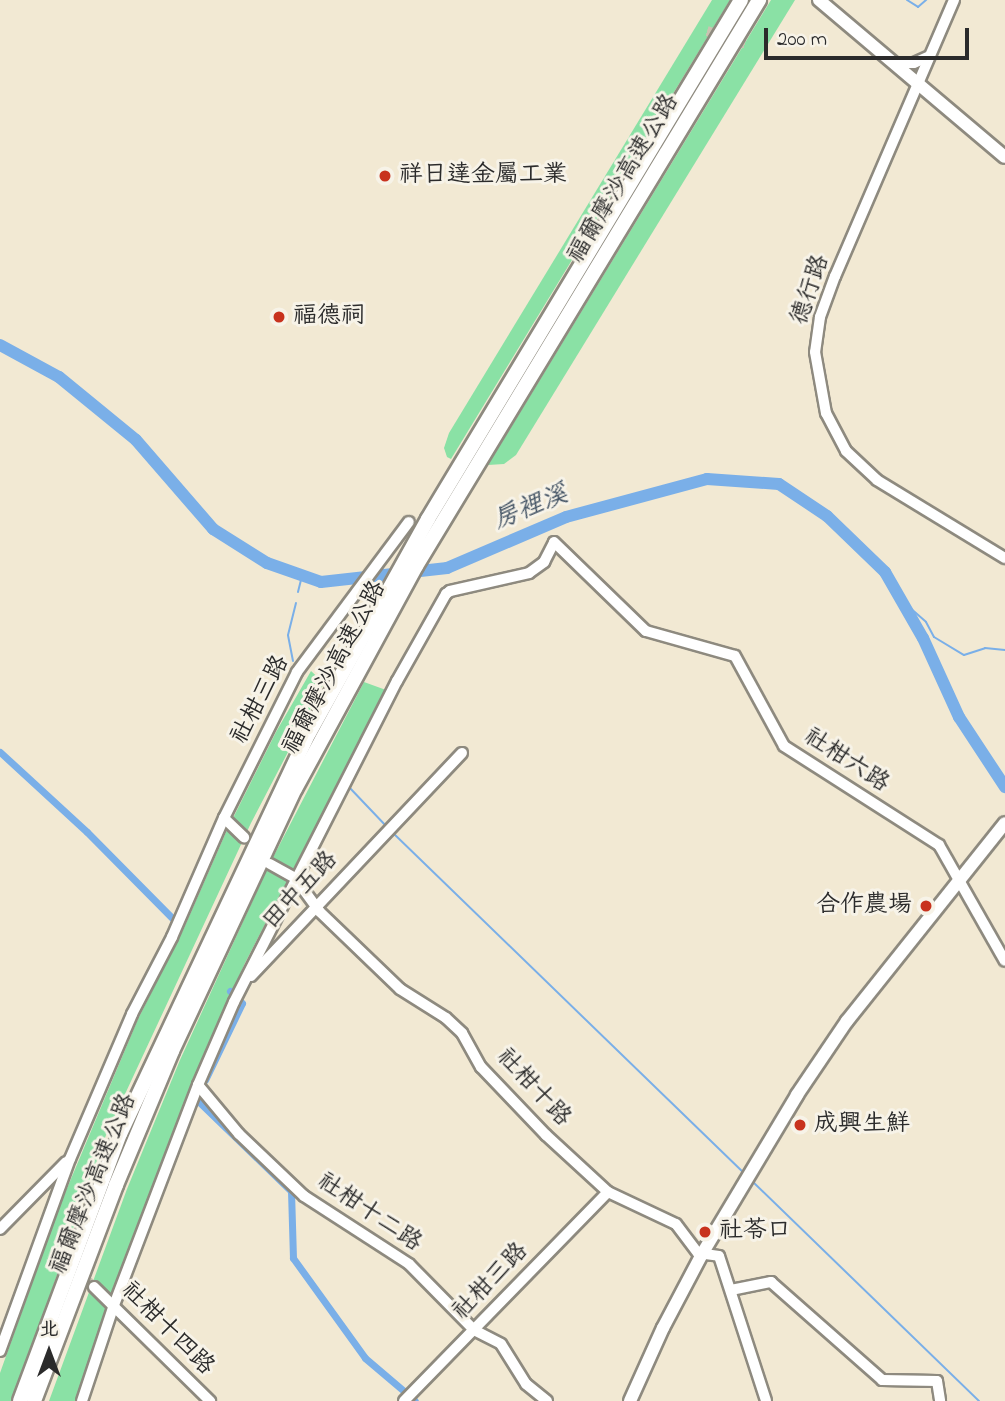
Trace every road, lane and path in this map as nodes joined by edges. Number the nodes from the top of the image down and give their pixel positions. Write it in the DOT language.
graph roads {
  1 [pos="741,0"];
  2 [pos="760,0"];
  3 [pos="819,0"];
  4 [pos="954,0"];
  5 [pos="930,57"];
  6 [pos="894,63"];
  7 [pos="918,84"];
  8 [pos="1005,157"];
  9 [pos="410,523"];
  10 [pos="1005,558"];
  11 [pos="462,753"];
  12 [pos="224,818"];
  13 [pos="1005,823"];
  14 [pos="244,837"];
  15 [pos="270,864"];
  16 [pos="295,878"];
  17 [pos="959,880"];
  18 [pos="315,906"];
  19 [pos="1005,961"];
  20 [pos="245,985"];
  21 [pos="198,1085"];
  22 [pos="70,1159"];
  23 [pos="608,1192"];
  24 [pos="0,1229"];
  25 [pos="702,1254"];
  26 [pos="94,1286"];
  27 [pos="731,1290"];
  28 [pos="114,1305"];
  29 [pos="474,1329"];
  30 [pos="0,1351"];
  31 [pos="20,1401"];
  32 [pos="34,1401"];
  33 [pos="82,1401"];
  34 [pos="210,1401"];
  35 [pos="404,1401"];
  36 [pos="547,1401"];
  37 [pos="630,1401"];
  38 [pos="766,1401"];
  39 [pos="940,1401"];
  1 -- 31 [label="highway, 福爾摩沙高速公路"];
  2 -- 32 [label="highway, 福爾摩沙高速公路"];
  3 -- 6 [label="main road"];
  4 -- 5 [label="street, 德行路"];
  5 -- 6 [label="street"];
  5 -- 7 [label="street, 德行路"];
  6 -- 7 [label="main road"];
  7 -- 8 [label="main road"];
  7 -- 10 [label="street, 德行路"];
  9 -- 12 [label="street, 社柑三路"];
  11 -- 18 [label="street, 田中五路"];
  12 -- 14 [label="street"];
  12 -- 22 [label="street, 社柑三路"];
  13 -- 17 [label="main road"];
  15 -- 16 [label="street"];
  16 -- 17 [label="street, 社柑六路"];
  16 -- 18 [label="street, 社柑十路"];
  16 -- 20 [label="street"];
  17 -- 19 [label="street, 社柑六路"];
  17 -- 25 [label="main road"];
  18 -- 20 [label="street, 田中五路"];
  18 -- 23 [label="street, 社柑十路"];
  20 -- 21 [label="street"];
  21 -- 28 [label="street"];
  21 -- 29 [label="street, 社柑十二路"];
  22 -- 24 [label="street"];
  22 -- 30 [label="street, 社柑三路"];
  23 -- 25 [label="street, 社柑十路"];
  23 -- 29 [label="street, 社柑三路"];
  25 -- 27 [label="street, 社柑十路"];
  25 -- 37 [label="main road"];
  26 -- 28 [label="street, 社柑十四路"];
  27 -- 38 [label="street"];
  27 -- 39 [label="street"];
  28 -- 33 [label="street"];
  28 -- 34 [label="street, 社柑十四路"];
  29 -- 35 [label="street, 社柑三路"];
  29 -- 36 [label="street, 社柑十二路"];
}
